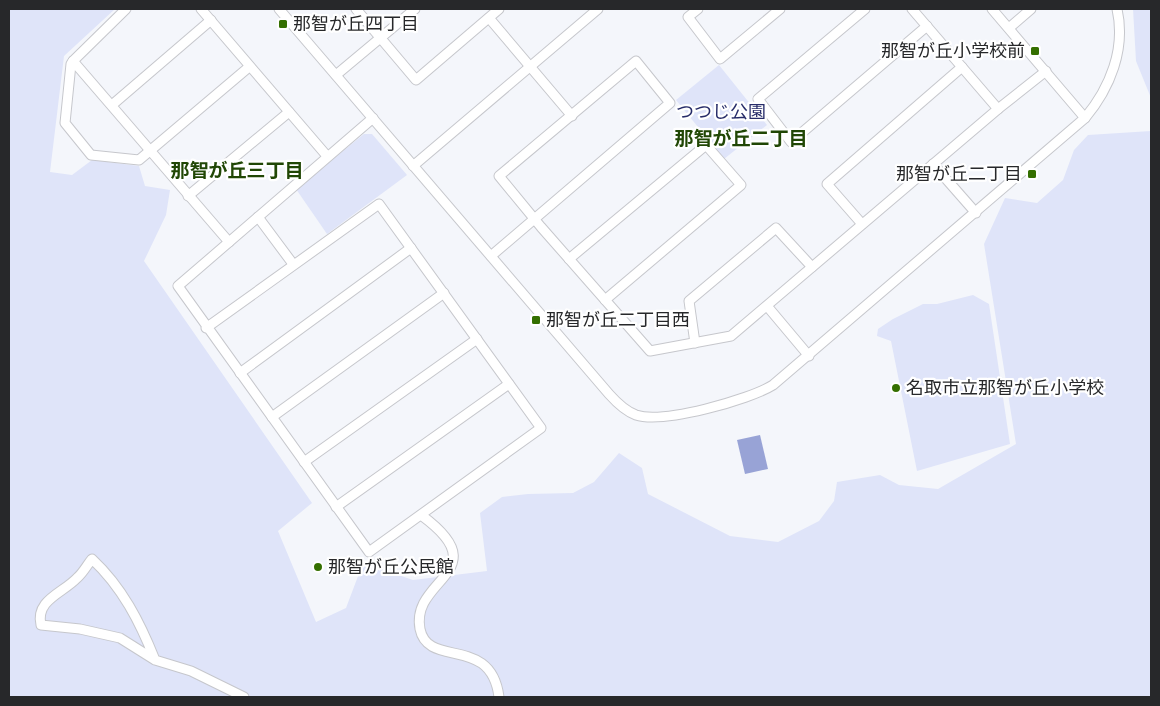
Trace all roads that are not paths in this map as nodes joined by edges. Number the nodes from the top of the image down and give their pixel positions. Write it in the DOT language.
graph roads {
  1 [pos="126,9"];
  2 [pos="201,9"];
  3 [pos="279,9"];
  4 [pos="356,9"];
  5 [pos="415,9"];
  6 [pos="499,9"];
  7 [pos="598,9"];
  8 [pos="698,9"];
  9 [pos="780,9"];
  10 [pos="865,9"];
  11 [pos="912,9"];
  12 [pos="992,9"];
  13 [pos="1031,9"];
  14 [pos="1117,9"];
  15 [pos="489,18"];
  16 [pos="211,20"];
  17 [pos="927,26"];
  18 [pos="1009,28"];
  19 [pos="380,38"];
  20 [pos="73,61"];
  21 [pos="531,66"];
  22 [pos="249,67"];
  23 [pos="962,67"];
  24 [pos="1046,71"];
  25 [pos="336,75"];
  26 [pos="112,105"];
  27 [pos="998,109"];
  28 [pos="289,112"];
  29 [pos="572,116"];
  30 [pos="373,118"];
  31 [pos="1085,118"];
  32 [pos="150,151"];
  33 [pos="327,156"];
  34 [pos="933,164"];
  35 [pos="413,166"];
  36 [pos="188,196"];
  37 [pos="976,213"];
  38 [pos="258,217"];
  39 [pos="535,219"];
  40 [pos="862,224"];
  41 [pos="229,242"];
  42 [pos="411,248"];
  43 [pos="491,256"];
  44 [pos="569,259"];
  45 [pos="293,264"];
  46 [pos="812,267"];
  47 [pos="444,293"];
  48 [pos="605,300"];
  49 [pos="767,306"];
  50 [pos="206,328"];
  51 [pos="477,339"];
  52 [pos="695,343"];
  53 [pos="809,356"];
  54 [pos="240,373"];
  55 [pos="509,384"];
  56 [pos="272,417"];
  57 [pos="304,462"];
  58 [pos="336,508"];
  59 [pos="422,515"];
  60 [pos="155,660"];
  61 [pos="244,697"];
  62 [pos="499,697"];
  1 -- 20 [label="street"];
  2 -- 16 [label="street"];
  3 -- 25 [label="street"];
  4 -- 19 [label="street"];
  5 -- 19 [label="street"];
  6 -- 15 [label="street"];
  7 -- 21 [label="street"];
  8 -- 9 [label="street"];
  10 -- 17 [label="street"];
  11 -- 17 [label="street"];
  12 -- 18 [label="street"];
  13 -- 18 [label="street"];
  14 -- 31 [label="street"];
  15 -- 19 [label="street"];
  15 -- 21 [label="street"];
  16 -- 22 [label="street"];
  16 -- 26 [label="street"];
  17 -- 23 [label="street"];
  18 -- 24 [label="street"];
  19 -- 25 [label="street"];
  20 -- 26 [label="street"];
  20 -- 32 [label="street"];
  21 -- 29 [label="street"];
  21 -- 35 [label="street"];
  22 -- 28 [label="street"];
  22 -- 32 [label="street"];
  23 -- 27 [label="street"];
  23 -- 40 [label="street"];
  24 -- 27 [label="street"];
  24 -- 31 [label="street"];
  25 -- 30 [label="street"];
  26 -- 32 [label="street"];
  27 -- 34 [label="street"];
  28 -- 33 [label="street"];
  28 -- 36 [label="street"];
  29 -- 39 [label="street"];
  29 -- 39 [label="street"];
  30 -- 33 [label="street"];
  30 -- 35 [label="street"];
  31 -- 37 [label="street"];
  32 -- 36 [label="street"];
  33 -- 38 [label="street"];
  34 -- 37 [label="street"];
  34 -- 40 [label="street"];
  35 -- 43 [label="street"];
  36 -- 41 [label="street"];
  37 -- 53 [label="street"];
  38 -- 41 [label="street"];
  38 -- 45 [label="street"];
  39 -- 43 [label="street"];
  39 -- 44 [label="street"];
  40 -- 46 [label="street"];
  41 -- 50 [label="street"];
  42 -- 45 [label="street"];
  42 -- 47 [label="street"];
  42 -- 54 [label="street"];
  43 -- 53 [label="street"];
  44 -- 48 [label="street"];
  44 -- 48 [label="street"];
  45 -- 50 [label="street"];
  46 -- 49 [label="street"];
  46 -- 52 [label="street"];
  47 -- 51 [label="street"];
  47 -- 56 [label="street"];
  48 -- 52 [label="street"];
  49 -- 52 [label="street"];
  49 -- 53 [label="street"];
  50 -- 54 [label="street"];
  51 -- 55 [label="street"];
  51 -- 57 [label="street"];
  54 -- 56 [label="street"];
  55 -- 58 [label="street"];
  55 -- 59 [label="street"];
  56 -- 57 [label="street"];
  57 -- 58 [label="street"];
  58 -- 59 [label="street"];
  59 -- 62 [label="street"];
  60 -- 60 [label="street"];
  60 -- 61 [label="street"];
}
